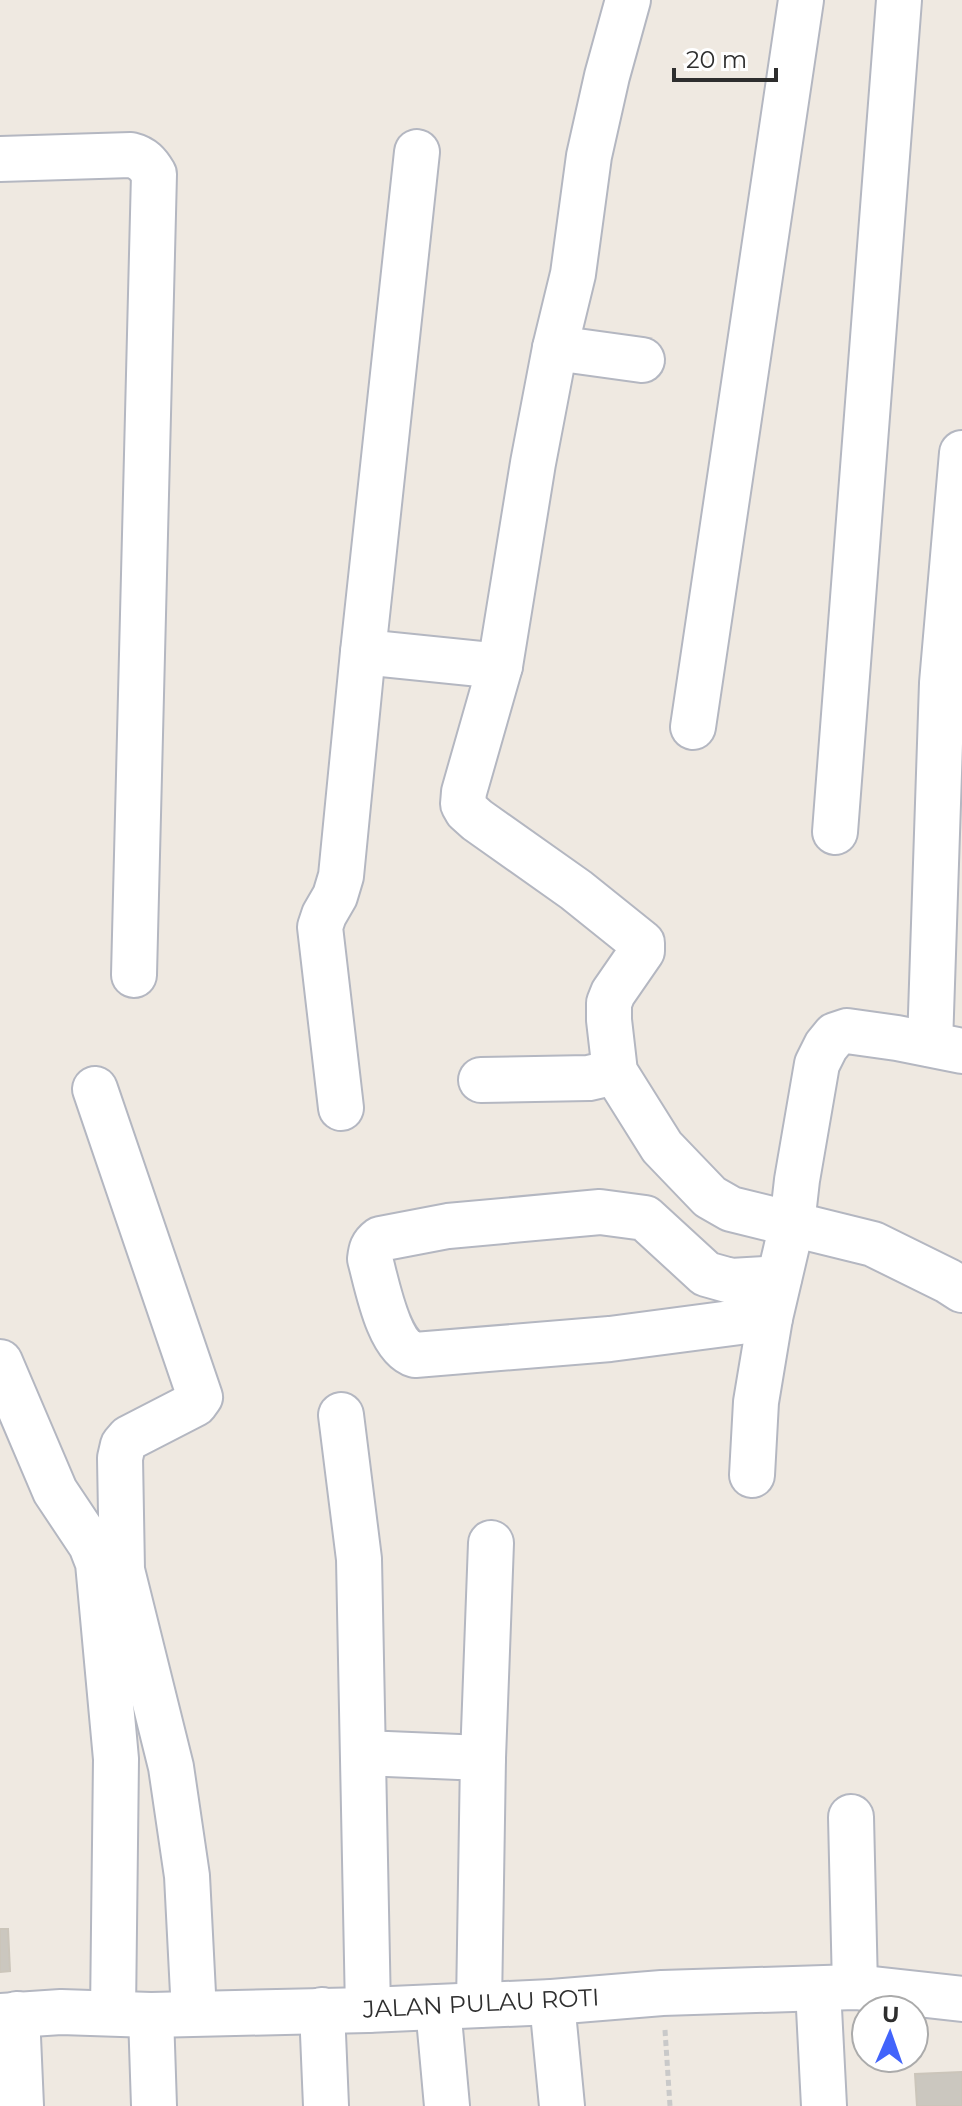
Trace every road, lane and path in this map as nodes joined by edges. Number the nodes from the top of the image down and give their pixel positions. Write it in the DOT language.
graph roads {
  1 [pos="628,0"];
  2 [pos="801,0"];
  3 [pos="899,0"];
  4 [pos="417,152"];
  5 [pos="0,159"];
  6 [pos="555,348"];
  7 [pos="642,360"];
  8 [pos="962,453"];
  9 [pos="363,652"];
  10 [pos="500,666"];
  11 [pos="693,727"];
  12 [pos="835,832"];
  13 [pos="134,975"];
  14 [pos="946,1048"];
  15 [pos="615,1072"];
  16 [pos="481,1080"];
  17 [pos="95,1089"];
  18 [pos="341,1108"];
  19 [pos="792,1224"];
  20 [pos="962,1290"];
  21 [pos="775,1298"];
  22 [pos="0,1362"];
  23 [pos="341,1415"];
  24 [pos="752,1475"];
  25 [pos="491,1543"];
  26 [pos="363,1753"];
  27 [pos="483,1758"];
  28 [pos="851,1817"];
  29 [pos="837,1988"];
  30 [pos="662,1993"];
  31 [pos="962,1999"];
  32 [pos="552,2002"];
  33 [pos="459,2006"];
  34 [pos="322,2010"];
  35 [pos="368,2010"];
  36 [pos="194,2013"];
  37 [pos="132,2014"];
  38 [pos="9,2015"];
  39 [pos="21,2106"];
  40 [pos="154,2106"];
  41 [pos="326,2106"];
  42 [pos="447,2106"];
  43 [pos="562,2106"];
  44 [pos="670,2106"];
  45 [pos="824,2106"];
  1 -- 6 [label="street"];
  2 -- 11 [label="street"];
  3 -- 12 [label="street"];
  4 -- 9 [label="street"];
  5 -- 13 [label="street"];
  6 -- 7 [label="street"];
  6 -- 10 [label="street"];
  8 -- 14 [label="street"];
  9 -- 10 [label="street"];
  9 -- 18 [label="street"];
  10 -- 15 [label="street"];
  14 -- 19 [label="street"];
  15 -- 16 [label="street"];
  15 -- 19 [label="street"];
  17 -- 36 [label="street"];
  19 -- 20 [label="street"];
  19 -- 21 [label="street"];
  21 -- 21 [label="street"];
  21 -- 24 [label="street"];
  22 -- 37 [label="street"];
  23 -- 26 [label="street"];
  25 -- 27 [label="street"];
  26 -- 27 [label="street"];
  26 -- 35 [label="street"];
  27 -- 33 [label="street"];
  28 -- 29 [label="street"];
  29 -- 30 [label="street, JALAN PULAU ROTI"];
  29 -- 31 [label="street, JALAN PULAU ROTI"];
  29 -- 45 [label="street"];
  30 -- 32 [label="street, JALAN PULAU ROTI"];
  30 -- 44 [label="path"];
  32 -- 33 [label="street, JALAN PULAU ROTI"];
  32 -- 43 [label="street"];
  33 -- 35 [label="street, JALAN PULAU ROTI"];
  33 -- 42 [label="street"];
  34 -- 35 [label="street, JALAN PULAU ROTI"];
  34 -- 36 [label="street, JALAN PULAU ROTI"];
  34 -- 41 [label="street"];
  36 -- 37 [label="street, JALAN PULAU ROTI"];
  37 -- 38 [label="street, JALAN PULAU ROTI"];
  37 -- 40 [label="street"];
  38 -- 39 [label="street"];
}
